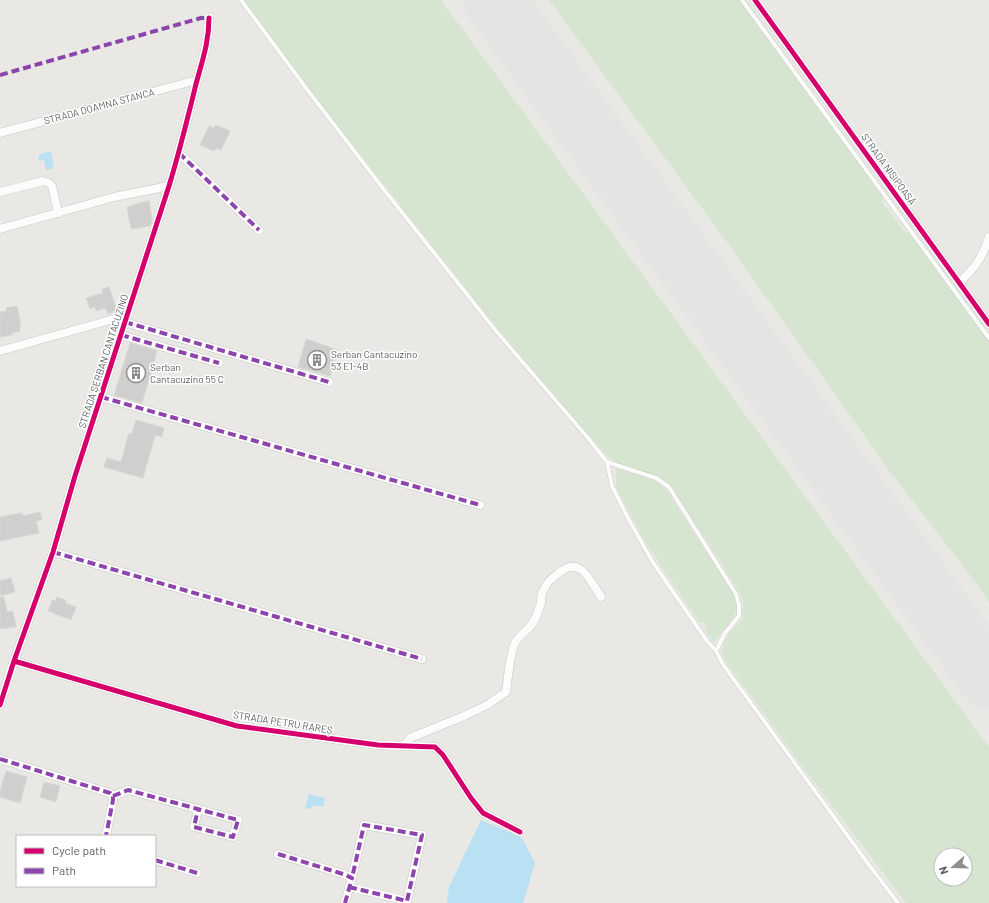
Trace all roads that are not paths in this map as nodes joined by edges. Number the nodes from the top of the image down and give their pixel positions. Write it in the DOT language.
graph roads {
  1 [pos="241,0"];
  2 [pos="742,0"];
  3 [pos="755,0"];
  4 [pos="209,18"];
  5 [pos="197,80"];
  6 [pos="0,133"];
  7 [pos="179,153"];
  8 [pos="169,186"];
  9 [pos="0,192"];
  10 [pos="58,213"];
  11 [pos="0,229"];
  12 [pos="259,230"];
  13 [pos="989,237"];
  14 [pos="959,283"];
  15 [pos="125,322"];
  16 [pos="989,324"];
  17 [pos="121,335"];
  18 [pos="989,338"];
  19 [pos="0,351"];
  20 [pos="219,362"];
  21 [pos="330,382"];
  22 [pos="101,397"];
  23 [pos="607,462"];
  24 [pos="480,505"];
  25 [pos="53,552"];
  26 [pos="601,597"];
  27 [pos="716,651"];
  28 [pos="422,659"];
  29 [pos="14,661"];
  30 [pos="0,705"];
  31 [pos="404,746"];
  32 [pos="0,759"];
  33 [pos="113,796"];
  34 [pos="198,809"];
  35 [pos="520,832"];
  36 [pos="106,835"];
  37 [pos="278,854"];
  38 [pos="156,860"];
  39 [pos="197,873"];
  40 [pos="352,878"];
  41 [pos="350,887"];
  42 [pos="345,903"];
  43 [pos="898,903"];
  1 -- 23 [label="lane"];
  2 -- 18 [label="lane"];
  3 -- 14 [label="street, STRADA NISIPOASĂ"];
  4 -- 5 [label="street, STRADA ȘERBAN CANTACUZINO"];
  5 -- 6 [label="street, STRADA DOAMNA STANCA"];
  5 -- 7 [label="street, STRADA ȘERBAN CANTACUZINO"];
  7 -- 8 [label="street, STRADA ȘERBAN CANTACUZINO"];
  7 -- 12 [label="street"];
  8 -- 10 [label="street"];
  8 -- 15 [label="street, STRADA ȘERBAN CANTACUZINO"];
  9 -- 10 [label="street"];
  10 -- 11 [label="street"];
  13 -- 14 [label="street"];
  14 -- 16 [label="street, STRADA NISIPOASĂ"];
  15 -- 17 [label="street, STRADA ȘERBAN CANTACUZINO"];
  15 -- 19 [label="street"];
  15 -- 21 [label="street"];
  17 -- 20 [label="street"];
  17 -- 22 [label="street, STRADA ȘERBAN CANTACUZINO"];
  22 -- 24 [label="street"];
  22 -- 25 [label="street, STRADA ȘERBAN CANTACUZINO"];
  23 -- 27 [label="lane"];
  23 -- 27 [label="lane"];
  25 -- 28 [label="street"];
  25 -- 29 [label="street, STRADA ȘERBAN CANTACUZINO"];
  26 -- 31 [label="street"];
  27 -- 43 [label="lane"];
  29 -- 30 [label="street, STRADA ȘERBAN CANTACUZINO"];
  29 -- 31 [label="street, STRADA PETRU RAREȘ"];
  31 -- 35 [label="street, STRADA PETRU RAREȘ"];
  32 -- 33 [label="street"];
  33 -- 34 [label="street"];
  33 -- 36 [label="street"];
  34 -- 34 [label="street"];
  37 -- 40 [label="street"];
  38 -- 39 [label="street"];
  40 -- 41 [label="street"];
  40 -- 41 [label="street"];
  41 -- 42 [label="street"];
}
